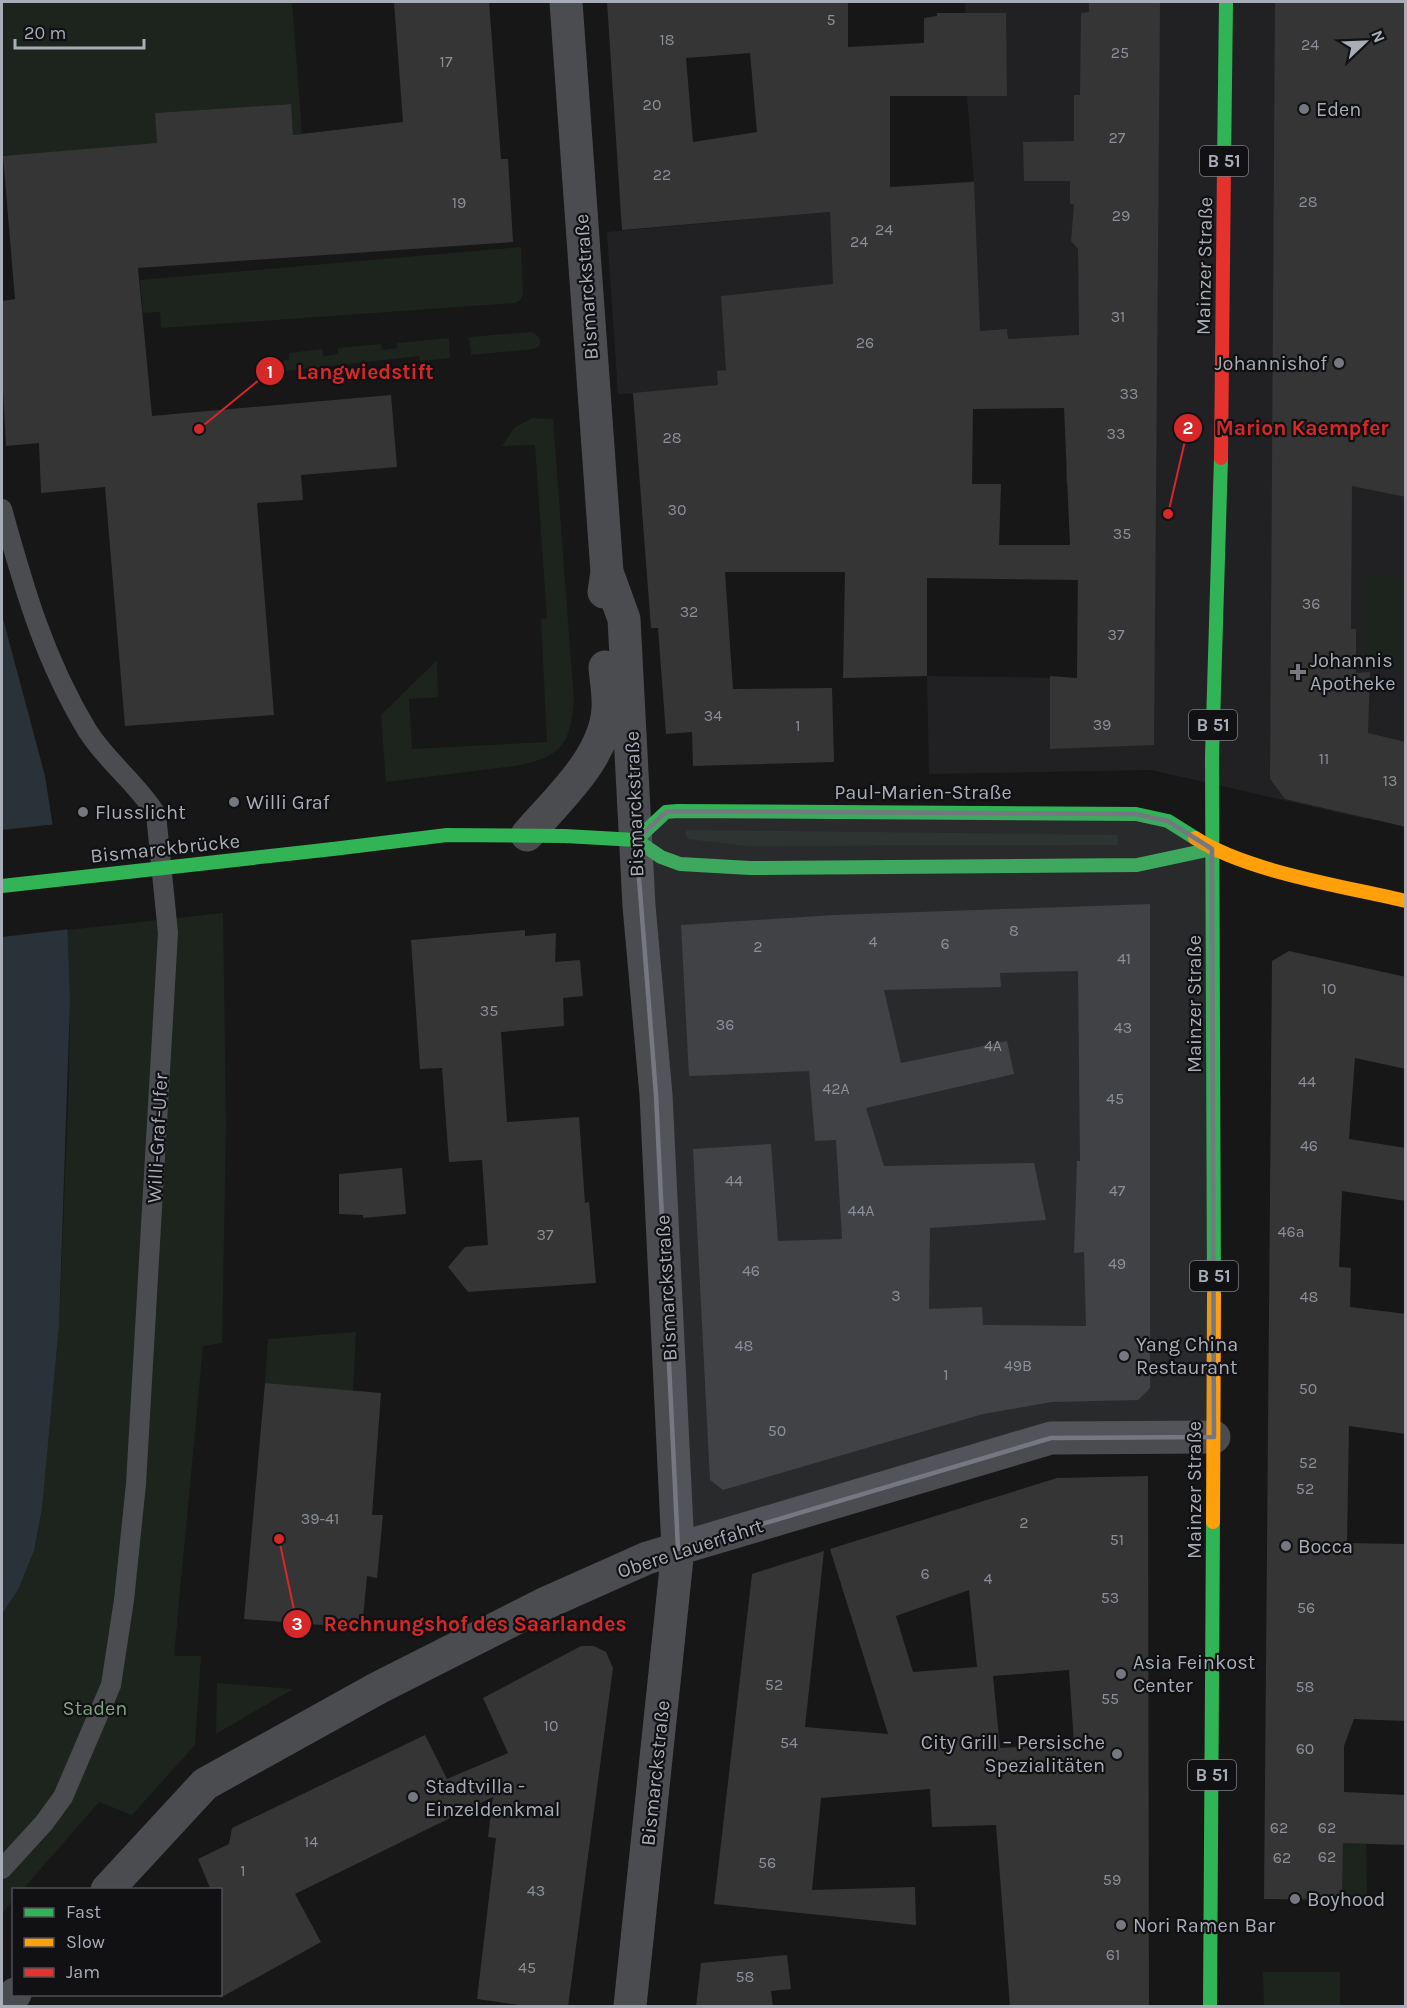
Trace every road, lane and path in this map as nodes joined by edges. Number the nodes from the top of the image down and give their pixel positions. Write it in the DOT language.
graph roads {
  1 [pos="566,2"];
  2 [pos="1226,2"];
  3 [pos="2,509"];
  4 [pos="607,572"];
  5 [pos="527,835"];
  6 [pos="636,840"];
  7 [pos="1212,849"];
  8 [pos="2,886"];
  9 [pos="1406,901"];
  10 [pos="1214,1437"];
  11 [pos="678,1549"];
  12 [pos="2,1869"];
  13 [pos="109,1888"];
  14 [pos="630,2007"];
  15 [pos="1210,2007"];
  1 -- 4 [label="street, Bismarckstraße"];
  2 -- 7 [label="main road, Mainzer Straße / B 51"];
  3 -- 12 [label="lane, Willi-Graf-Ufer"];
  4 -- 5 [label="street, Bismarckstraße"];
  4 -- 6 [label="street, Bismarckstraße"];
  5 -- 6 [label="main road"];
  5 -- 8 [label="main road, Bismarckbrücke, bridge"];
  6 -- 7 [label="main road, Paul-Marien-Straße"];
  6 -- 7 [label="main road, Paul-Marien-Straße"];
  6 -- 11 [label="street, Bismarckstraße"];
  7 -- 9 [label="main road, Paul-Marien-Straße"];
  7 -- 10 [label="main road, Mainzer Straße / B 51"];
  10 -- 11 [label="street, Obere Lauerfahrt"];
  10 -- 15 [label="main road, Mainzer Straße / B 51"];
  11 -- 13 [label="street, Obere Lauerfahrt"];
  11 -- 14 [label="street, Bismarckstraße"];
}
